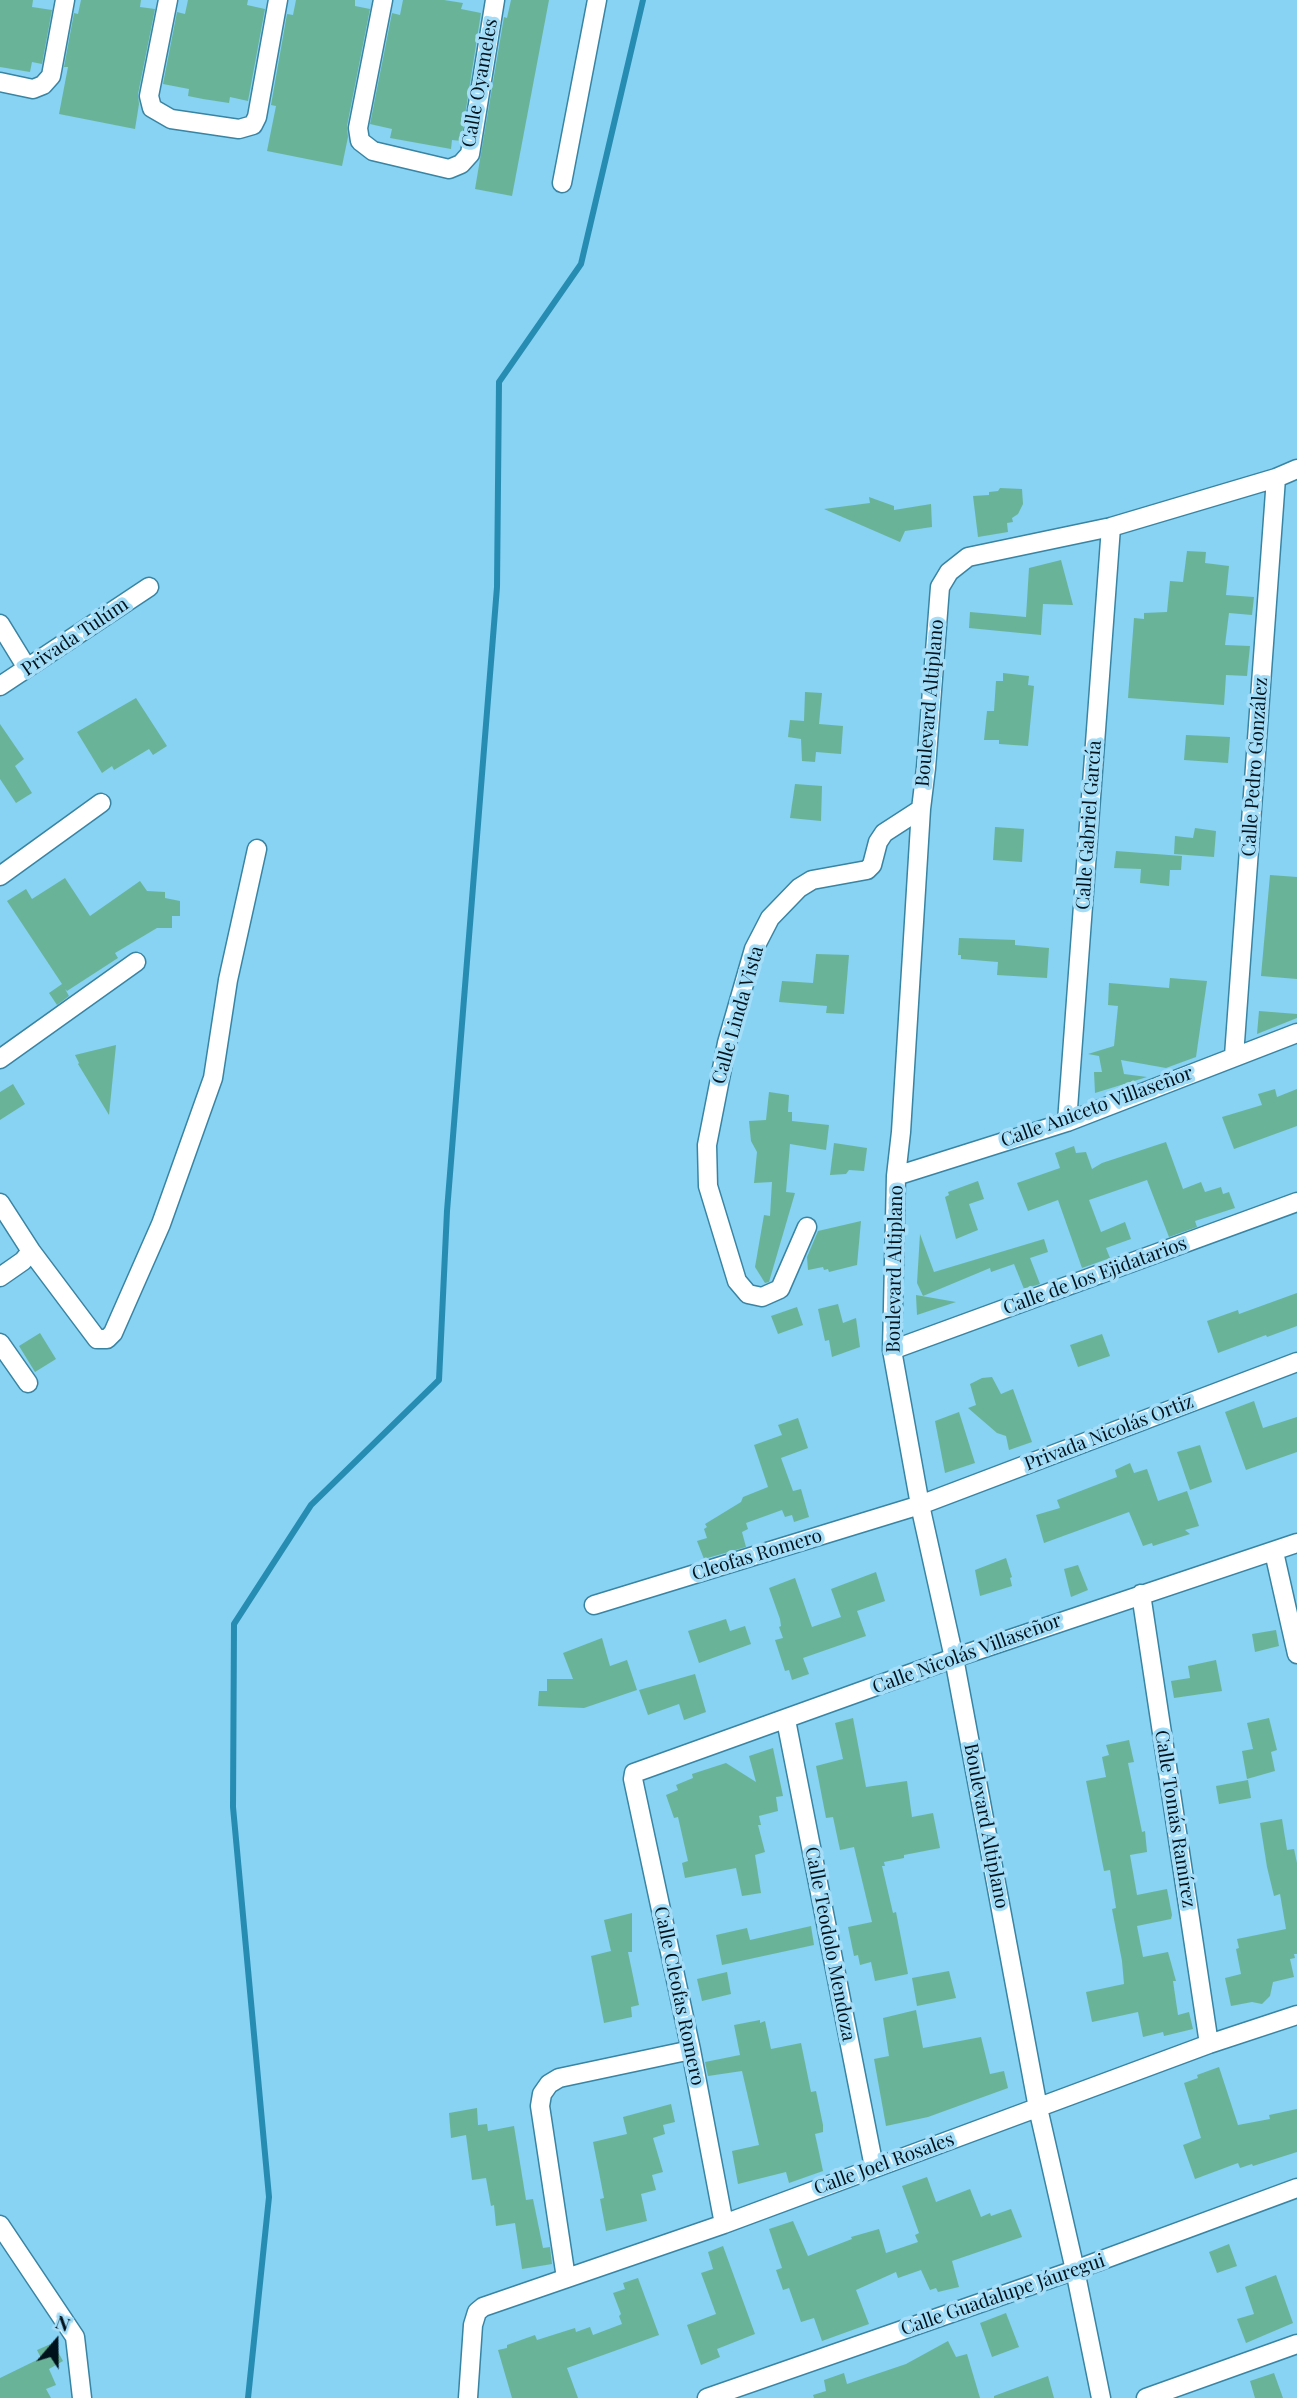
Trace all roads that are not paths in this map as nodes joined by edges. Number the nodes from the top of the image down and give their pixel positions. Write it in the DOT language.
graph roads {
  1 [pos="65,0"];
  2 [pos="168,0"];
  3 [pos="278,0"];
  4 [pos="383,0"];
  5 [pos="495,0"];
  6 [pos="597,0"];
  7 [pos="0,82"];
  8 [pos="562,183"];
  9 [pos="1297,469"];
  10 [pos="1276,478"];
  11 [pos="1111,527"];
  12 [pos="149,587"];
  13 [pos="0,624"];
  14 [pos="27,668"];
  15 [pos="0,686"];
  16 [pos="101,803"];
  17 [pos="921,809"];
  18 [pos="257,849"];
  19 [pos="0,876"];
  20 [pos="136,962"];
  21 [pos="1297,1033"];
  22 [pos="1234,1056"];
  23 [pos="0,1059"];
  24 [pos="1067,1122"];
  25 [pos="896,1176"];
  26 [pos="1297,1202"];
  27 [pos="0,1203"];
  28 [pos="807,1227"];
  29 [pos="31,1251"];
  30 [pos="0,1278"];
  31 [pos="0,1343"];
  32 [pos="892,1350"];
  33 [pos="1297,1362"];
  34 [pos="28,1383"];
  35 [pos="920,1505"];
  36 [pos="1297,1543"];
  37 [pos="1274,1552"];
  38 [pos="1140,1594"];
  39 [pos="594,1605"];
  40 [pos="1297,1654"];
  41 [pos="954,1658"];
  42 [pos="786,1720"];
  43 [pos="638,1771"];
  44 [pos="1297,2015"];
  45 [pos="1209,2044"];
  46 [pos="691,2050"];
  47 [pos="1038,2108"];
  48 [pos="874,2167"];
  49 [pos="1297,2188"];
  50 [pos="724,2224"];
  51 [pos="0,2225"];
  52 [pos="1075,2270"];
  53 [pos="566,2278"];
  54 [pos="1297,2344"];
  55 [pos="82,2398"];
  56 [pos="468,2398"];
  57 [pos="707,2398"];
  58 [pos="1101,2398"];
  59 [pos="1146,2398"];
  1 -- 7 [label="street"];
  2 -- 3 [label="street"];
  4 -- 5 [label="street, Calle Oyameles"];
  6 -- 8 [label="street"];
  9 -- 10 [label="street, Boulevard Altiplano"];
  10 -- 11 [label="street, Boulevard Altiplano"];
  10 -- 22 [label="street, Calle Pedro González"];
  11 -- 17 [label="street, Boulevard Altiplano"];
  11 -- 24 [label="street, Calle Gabriel García"];
  12 -- 14 [label="street, Privada Tulúm"];
  13 -- 14 [label="street"];
  14 -- 15 [label="street, Privada Tulúm"];
  16 -- 19 [label="street"];
  17 -- 25 [label="street, Boulevard Altiplano"];
  17 -- 28 [label="street, Calle Linda Vista"];
  18 -- 29 [label="street"];
  20 -- 23 [label="street"];
  21 -- 22 [label="street, Calle Aniceto Villaseñor"];
  22 -- 24 [label="street, Calle Aniceto Villaseñor"];
  24 -- 25 [label="street, Calle Aniceto Villaseñor"];
  25 -- 32 [label="street, Boulevard Altiplano"];
  26 -- 32 [label="street, Calle de los Ejidatarios"];
  27 -- 29 [label="street"];
  29 -- 30 [label="street"];
  31 -- 34 [label="street"];
  32 -- 35 [label="street, Boulevard Altiplano"];
  33 -- 35 [label="street, Privada Nicolás Ortiz"];
  35 -- 39 [label="street, Cleofas Romero"];
  35 -- 41 [label="street, Boulevard Altiplano"];
  36 -- 37 [label="street, Calle Nicolás Villaseñor"];
  37 -- 38 [label="street, Calle Nicolás Villaseñor"];
  37 -- 40 [label="street"];
  38 -- 41 [label="street, Calle Nicolás Villaseñor"];
  38 -- 45 [label="street, Calle Tomás Ramírez"];
  41 -- 42 [label="street, Calle Nicolás Villaseñor"];
  41 -- 47 [label="street, Boulevard Altiplano"];
  42 -- 43 [label="street, Calle Nicolás Villaseñor"];
  42 -- 48 [label="street, Calle Teodolo Mendoza"];
  43 -- 46 [label="street, Calle Cleofas Romero"];
  44 -- 45 [label="street, Calle Joel Rosales"];
  45 -- 47 [label="street, Calle Joel Rosales"];
  46 -- 50 [label="street, Calle Cleofas Romero"];
  46 -- 53 [label="street"];
  47 -- 48 [label="street, Calle Joel Rosales"];
  47 -- 52 [label="street, Boulevard Altiplano"];
  48 -- 50 [label="street, Calle Joel Rosales"];
  49 -- 52 [label="street, Calle Guadalupe Jáuregui"];
  50 -- 53 [label="street, Calle Joel Rosales"];
  51 -- 55 [label="street"];
  52 -- 57 [label="street, Calle Guadalupe Jáuregui"];
  52 -- 58 [label="street, Boulevard Altiplano"];
  53 -- 56 [label="street, Calle Joel Rosales"];
  54 -- 59 [label="street"];
}
